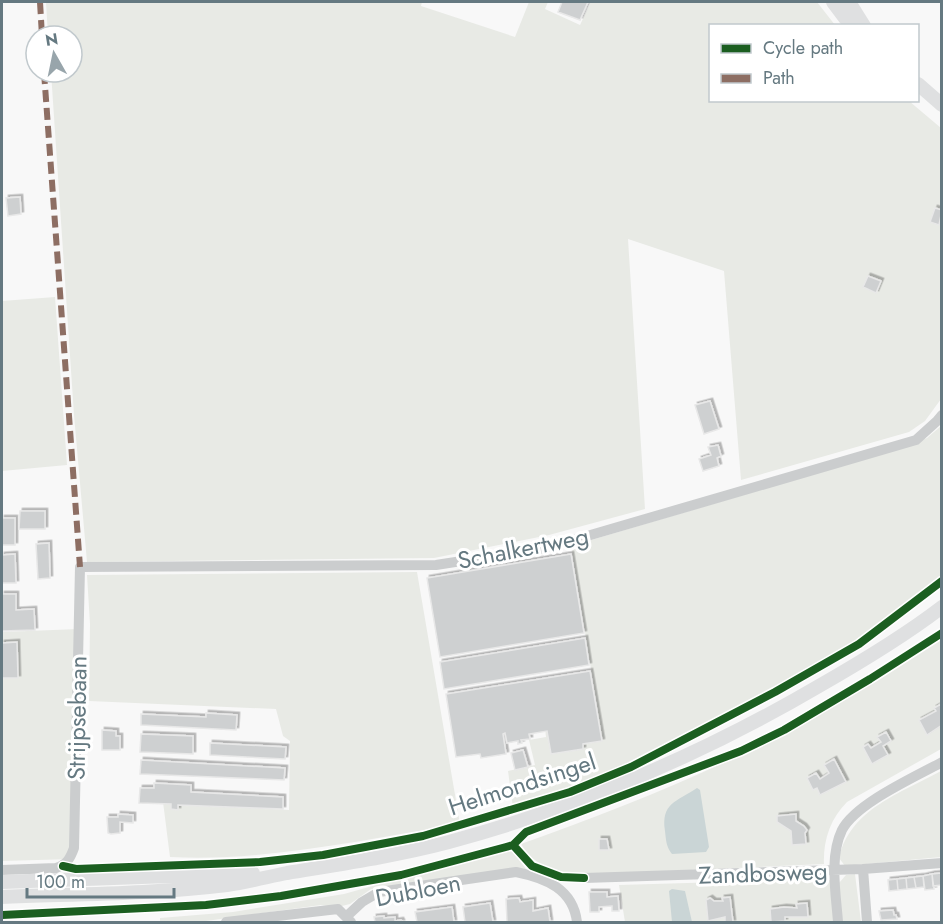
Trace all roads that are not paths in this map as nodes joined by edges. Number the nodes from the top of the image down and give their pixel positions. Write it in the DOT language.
graph roads {
  1 [pos="833,2"];
  2 [pos="849,2"];
  3 [pos="852,24"];
  4 [pos="863,24"];
  5 [pos="919,85"];
  6 [pos="942,105"];
  7 [pos="942,415"];
  8 [pos="80,567"];
  9 [pos="942,607"];
  10 [pos="942,612"];
  11 [pos="913,629"];
  12 [pos="942,762"];
  13 [pos="942,863"];
  14 [pos="863,869"];
  15 [pos="2,870"];
  16 [pos="835,870"];
  17 [pos="288,873"];
  18 [pos="584,878"];
  19 [pos="2,882"];
  20 [pos="2,897"];
  21 [pos="349,919"];
  22 [pos="226,922"];
  23 [pos="577,922"];
  24 [pos="838,922"];
  25 [pos="867,922"];
  1 -- 3 [label="main road"];
  2 -- 4 [label="main road"];
  5 -- 6 [label="main road"];
  7 -- 8 [label="street, Schalkertweg"];
  8 -- 15 [label="street, Strijpsebaan"];
  9 -- 11 [label="main road, Helmondsingel"];
  10 -- 11 [label="main road"];
  11 -- 17 [label="main road, Helmondsingel"];
  12 -- 16 [label="street"];
  13 -- 14 [label="street, Zandbosweg"];
  14 -- 16 [label="street, Zandbosweg"];
  14 -- 25 [label="street"];
  16 -- 18 [label="street, Zandbosweg"];
  16 -- 24 [label="street"];
  17 -- 19 [label="main road, Helmondsingel"];
  17 -- 20 [label="main road, Helmondsingel"];
  21 -- 22 [label="street"];
  21 -- 23 [label="street, Dubloen"];
}
